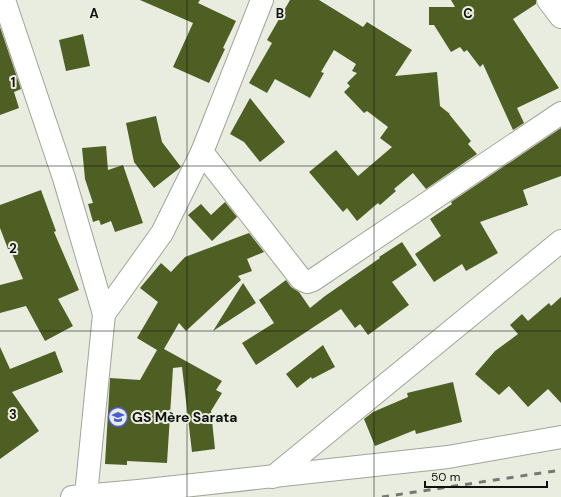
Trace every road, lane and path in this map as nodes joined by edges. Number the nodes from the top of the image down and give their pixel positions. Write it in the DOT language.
graph roads {
  1 [pos="4,0"];
  2 [pos="262,0"];
  3 [pos="548,0"];
  4 [pos="561,17"];
  5 [pos="561,113"];
  6 [pos="202,152"];
  7 [pos="561,241"];
  8 [pos="104,314"];
  9 [pos="561,437"];
  10 [pos="273,477"];
  11 [pos="79,496"];
  1 -- 8 [label="street"];
  2 -- 6 [label="street"];
  3 -- 4 [label="street"];
  5 -- 6 [label="street"];
  6 -- 8 [label="street"];
  7 -- 10 [label="street"];
  8 -- 11 [label="street"];
  9 -- 10 [label="street"];
  10 -- 11 [label="street"];
}
